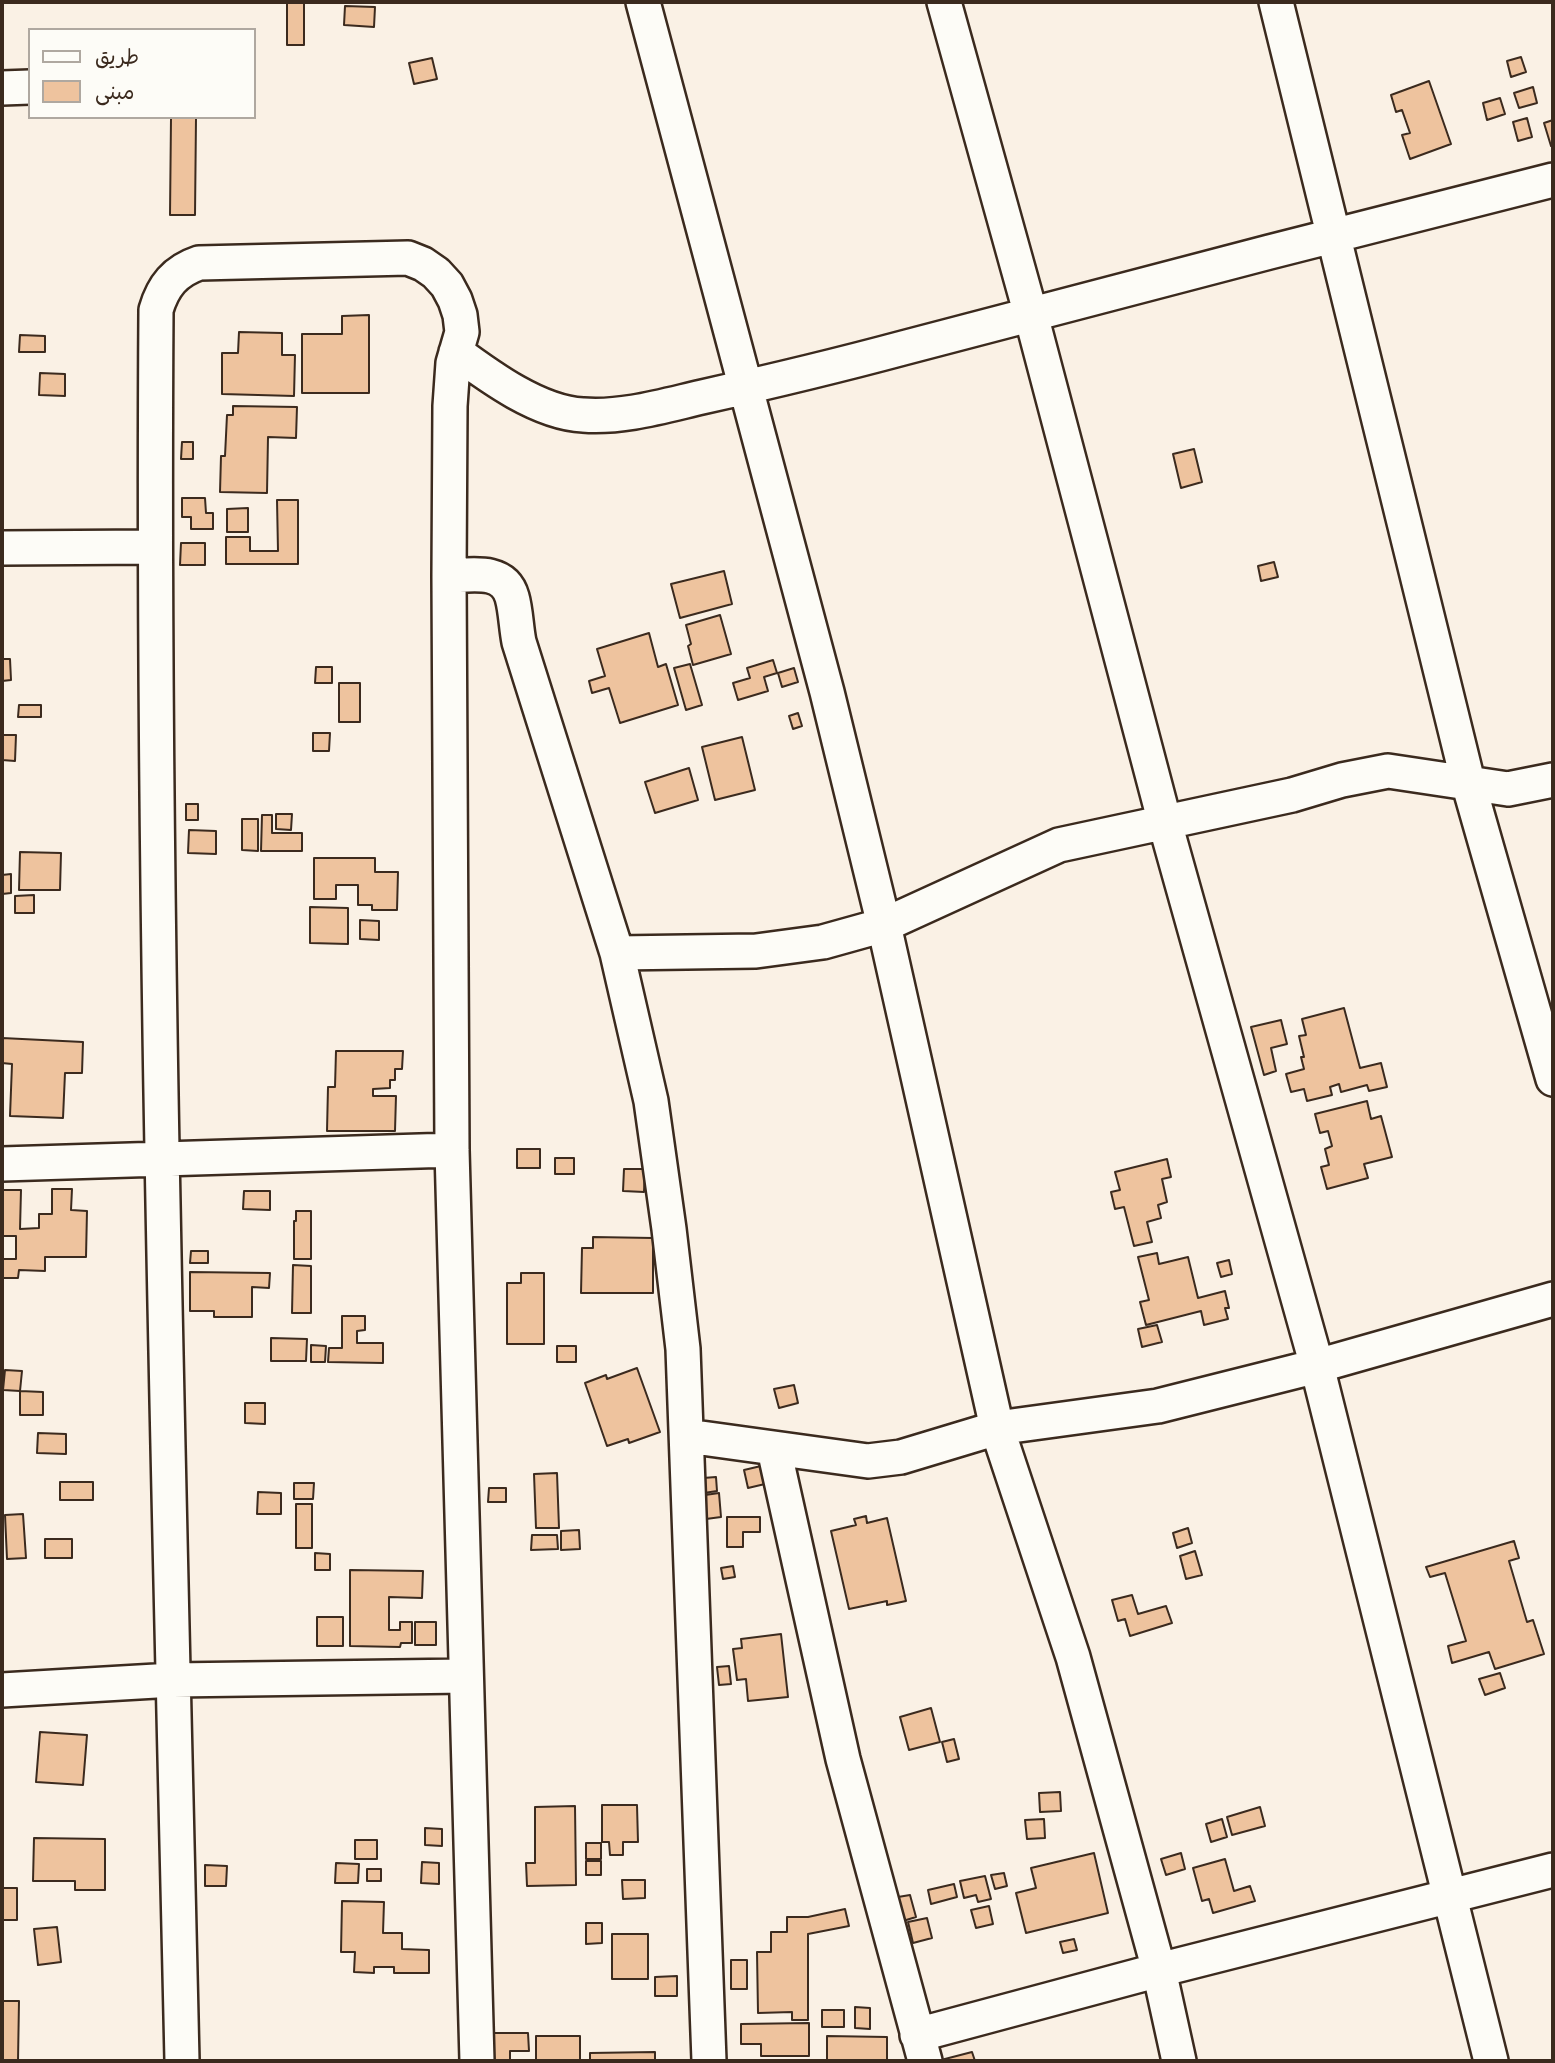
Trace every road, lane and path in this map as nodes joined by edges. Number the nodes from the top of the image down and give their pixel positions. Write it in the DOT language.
graph roads {
  1 [pos="643,2"];
  2 [pos="944,2"];
  3 [pos="1276,2"];
  4 [pos="28,87"];
  5 [pos="2,88"];
  6 [pos="1553,180"];
  7 [pos="1334,234"];
  8 [pos="1031,315"];
  9 [pos="456,352"];
  10 [pos="745,388"];
  11 [pos="154,547"];
  12 [pos="2,548"];
  13 [pos="449,576"];
  14 [pos="1553,780"];
  15 [pos="1468,782"];
  16 [pos="1165,823"];
  17 [pos="884,925"];
  18 [pos="617,953"];
  19 [pos="1553,1079"];
  20 [pos="452,1150"];
  21 [pos="162,1160"];
  22 [pos="2,1164"];
  23 [pos="1553,1299"];
  24 [pos="1317,1366"];
  25 [pos="997,1428"];
  26 [pos="687,1436"];
  27 [pos="775,1449"];
  28 [pos="467,1676"];
  29 [pos="173,1680"];
  30 [pos="2,1690"];
  31 [pos="1553,1870"];
  32 [pos="1448,1895"];
  33 [pos="1158,1970"];
  34 [pos="921,2048"];
  35 [pos="182,2061"];
  36 [pos="477,2061"];
  37 [pos="709,2061"];
  38 [pos="1179,2061"];
  39 [pos="1491,2061"];
  1 -- 10 [label="street"];
  2 -- 8 [label="street"];
  3 -- 7 [label="street"];
  4 -- 5 [label="street"];
  6 -- 7 [label="street"];
  7 -- 8 [label="street"];
  7 -- 15 [label="street"];
  8 -- 10 [label="street"];
  8 -- 16 [label="street"];
  9 -- 10 [label="street"];
  9 -- 11 [label="street"];
  9 -- 13 [label="street"];
  10 -- 17 [label="street"];
  11 -- 12 [label="street"];
  11 -- 21 [label="street"];
  13 -- 18 [label="street"];
  13 -- 20 [label="street"];
  14 -- 15 [label="street"];
  15 -- 16 [label="street"];
  15 -- 19 [label="street"];
  16 -- 17 [label="street"];
  16 -- 24 [label="street"];
  17 -- 18 [label="street"];
  17 -- 25 [label="street"];
  18 -- 26 [label="street"];
  20 -- 21 [label="street"];
  20 -- 28 [label="street"];
  21 -- 22 [label="street"];
  21 -- 29 [label="street"];
  23 -- 24 [label="street"];
  24 -- 25 [label="street"];
  24 -- 32 [label="street"];
  25 -- 27 [label="street"];
  25 -- 33 [label="street"];
  26 -- 27 [label="street"];
  26 -- 37 [label="street"];
  27 -- 34 [label="street"];
  28 -- 29 [label="street"];
  28 -- 36 [label="street"];
  29 -- 30 [label="street"];
  29 -- 35 [label="street"];
  31 -- 32 [label="street"];
  32 -- 33 [label="street"];
  32 -- 39 [label="street"];
  33 -- 34 [label="street"];
  33 -- 38 [label="street"];
}
